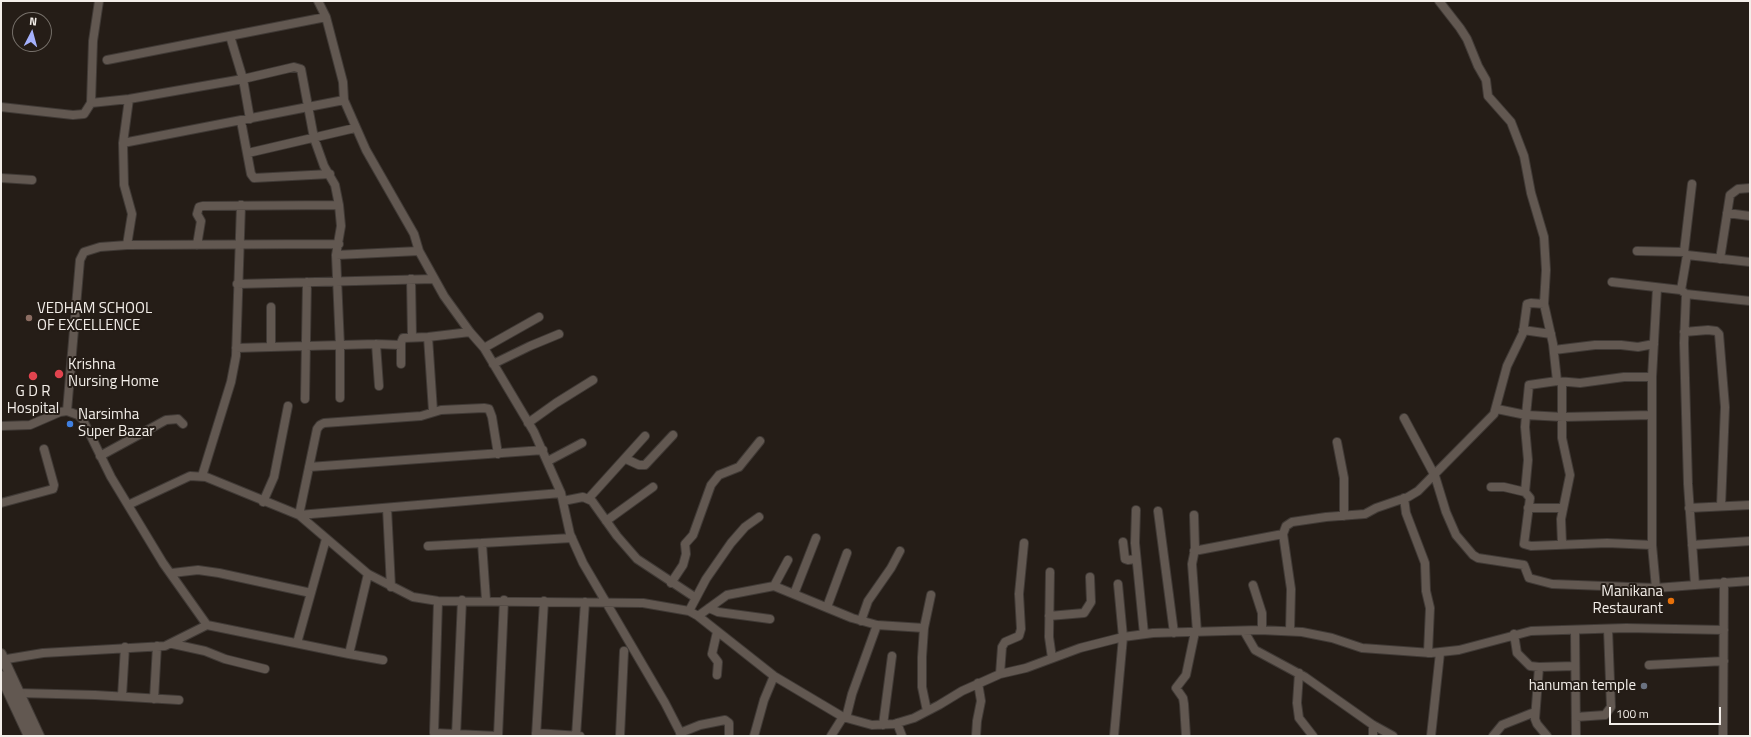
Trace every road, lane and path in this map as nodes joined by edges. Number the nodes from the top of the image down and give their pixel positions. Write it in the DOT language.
graph roads {
  1 [pos="99,1"];
  2 [pos="318,1"];
  3 [pos="1439,1"];
  4 [pos="326,17"];
  5 [pos="230,36"];
  6 [pos="107,60"];
  7 [pos="243,79"];
  8 [pos="129,99"];
  9 [pos="344,100"];
  10 [pos="91,102"];
  11 [pos="1,108"];
  12 [pos="308,108"];
  13 [pos="246,120"];
  14 [pos="355,128"];
  15 [pos="314,138"];
  16 [pos="123,143"];
  17 [pos="248,153"];
  18 [pos="330,174"];
  19 [pos="1,178"];
  20 [pos="32,180"];
  21 [pos="1692,184"];
  22 [pos="1750,188"];
  23 [pos="241,205"];
  24 [pos="339,205"];
  25 [pos="1727,213"];
  26 [pos="1750,216"];
  27 [pos="339,244"];
  28 [pos="127,245"];
  29 [pos="197,245"];
  30 [pos="240,245"];
  31 [pos="1637,251"];
  32 [pos="419,252"];
  33 [pos="1685,254"];
  34 [pos="336,256"];
  35 [pos="1720,259"];
  36 [pos="1750,262"];
  37 [pos="411,279"];
  38 [pos="434,279"];
  39 [pos="307,282"];
  40 [pos="338,282"];
  41 [pos="1612,282"];
  42 [pos="237,284"];
  43 [pos="1657,288"];
  44 [pos="1684,292"];
  45 [pos="1750,301"];
  46 [pos="1544,304"];
  47 [pos="271,307"];
  48 [pos="540,317"];
  49 [pos="1523,330"];
  50 [pos="470,332"];
  51 [pos="1684,332"];
  52 [pos="559,334"];
  53 [pos="1551,334"];
  54 [pos="412,337"];
  55 [pos="428,338"];
  56 [pos="376,344"];
  57 [pos="1654,344"];
  58 [pos="401,345"];
  59 [pos="306,346"];
  60 [pos="340,346"];
  61 [pos="272,347"];
  62 [pos="236,348"];
  63 [pos="484,348"];
  64 [pos="1554,350"];
  65 [pos="401,364"];
  66 [pos="493,364"];
  67 [pos="1652,377"];
  68 [pos="593,380"];
  69 [pos="1559,382"];
  70 [pos="380,386"];
  71 [pos="305,398"];
  72 [pos="340,398"];
  73 [pos="288,406"];
  74 [pos="1497,409"];
  75 [pos="67,411"];
  76 [pos="433,411"];
  77 [pos="1526,415"];
  78 [pos="1652,415"];
  79 [pos="1563,417"];
  80 [pos="1404,418"];
  81 [pos="528,423"];
  82 [pos="183,424"];
  83 [pos="1,426"];
  84 [pos="673,435"];
  85 [pos="645,436"];
  86 [pos="760,441"];
  87 [pos="1337,442"];
  88 [pos="582,443"];
  89 [pos="44,449"];
  90 [pos="543,450"];
  91 [pos="498,454"];
  92 [pos="100,456"];
  93 [pos="626,459"];
  94 [pos="548,461"];
  95 [pos="309,467"];
  96 [pos="202,476"];
  97 [pos="1435,476"];
  98 [pos="653,487"];
  99 [pos="1490,487"];
  100 [pos="1525,492"];
  101 [pos="562,497"];
  102 [pos="589,498"];
  103 [pos="1404,498"];
  104 [pos="263,502"];
  105 [pos="1,503"];
  106 [pos="128,505"];
  107 [pos="1750,505"];
  108 [pos="1721,506"];
  109 [pos="387,508"];
  110 [pos="1528,508"];
  111 [pos="1563,508"];
  112 [pos="1689,508"];
  113 [pos="1136,510"];
  114 [pos="1158,511"];
  115 [pos="299,515"];
  116 [pos="1194,515"];
  117 [pos="1344,516"];
  118 [pos="759,517"];
  119 [pos="606,521"];
  120 [pos="1283,534"];
  121 [pos="572,538"];
  122 [pos="816,538"];
  123 [pos="326,539"];
  124 [pos="1750,541"];
  125 [pos="1123,542"];
  126 [pos="482,543"];
  127 [pos="1024,543"];
  128 [pos="1562,544"];
  129 [pos="1692,544"];
  130 [pos="1652,545"];
  131 [pos="428,546"];
  132 [pos="900,551"];
  133 [pos="1194,551"];
  134 [pos="847,553"];
  135 [pos="1136,559"];
  136 [pos="788,560"];
  137 [pos="1050,572"];
  138 [pos="172,573"];
  139 [pos="368,574"];
  140 [pos="1090,577"];
  141 [pos="1750,581"];
  142 [pos="1724,582"];
  143 [pos="670,583"];
  144 [pos="1118,584"];
  145 [pos="1253,585"];
  146 [pos="1696,585"];
  147 [pos="774,586"];
  148 [pos="391,587"];
  149 [pos="1656,588"];
  150 [pos="311,593"];
  151 [pos="794,594"];
  152 [pos="930,595"];
  153 [pos="696,598"];
  154 [pos="462,600"];
  155 [pos="486,600"];
  156 [pos="504,600"];
  157 [pos="438,601"];
  158 [pos="544,601"];
  159 [pos="585,602"];
  160 [pos="605,603"];
  161 [pos="826,607"];
  162 [pos="709,608"];
  163 [pos="689,610"];
  164 [pos="698,616"];
  165 [pos="1049,616"];
  166 [pos="770,619"];
  167 [pos="861,621"];
  168 [pos="207,625"];
  169 [pos="877,625"];
  170 [pos="924,628"];
  171 [pos="1608,629"];
  172 [pos="1262,630"];
  173 [pos="1575,630"];
  174 [pos="1724,630"];
  175 [pos="1244,631"];
  176 [pos="1290,631"];
  177 [pos="717,632"];
  178 [pos="1196,632"];
  179 [pos="1174,633"];
  180 [pos="1144,634"];
  181 [pos="1514,634"];
  182 [pos="1123,637"];
  183 [pos="297,643"];
  184 [pos="173,644"];
  185 [pos="158,646"];
  186 [pos="125,648"];
  187 [pos="624,651"];
  188 [pos="1428,653"];
  189 [pos="1440,653"];
  190 [pos="349,654"];
  191 [pos="892,656"];
  192 [pos="2,658"];
  193 [pos="1052,658"];
  194 [pos="382,660"];
  195 [pos="1724,661"];
  196 [pos="1648,665"];
  197 [pos="1575,666"];
  198 [pos="1539,668"];
  199 [pos="265,669"];
  200 [pos="1299,673"];
  201 [pos="1000,674"];
  202 [pos="717,675"];
  203 [pos="1,676"];
  204 [pos="774,676"];
  205 [pos="978,683"];
  206 [pos="18,692"];
  207 [pos="122,696"];
  208 [pos="154,698"];
  209 [pos="179,700"];
  210 [pos="927,711"];
  211 [pos="1535,712"];
  212 [pos="845,717"];
  213 [pos="1576,717"];
  214 [pos="896,723"];
  215 [pos="882,725"];
  216 [pos="1373,725"];
  217 [pos="456,735"];
  218 [pos="536,735"];
  219 [pos="681,735"];
  220 [pos="29,736"];
  221 [pos="39,736"];
  222 [pos="498,736"];
  223 [pos="576,736"];
  224 [pos="581,736"];
  225 [pos="620,736"];
  226 [pos="729,736"];
  227 [pos="754,736"];
  228 [pos="830,736"];
  229 [pos="902,736"];
  230 [pos="976,736"];
  231 [pos="1114,736"];
  232 [pos="1186,736"];
  233 [pos="1314,736"];
  234 [pos="1373,736"];
  235 [pos="1393,736"];
  236 [pos="1431,736"];
  237 [pos="1493,736"];
  238 [pos="1547,736"];
  239 [pos="1576,736"];
  240 [pos="1723,736"];
  1 -- 10 [label="street"];
  2 -- 4 [label="street"];
  3 -- 46 [label="street"];
  4 -- 5 [label="street"];
  4 -- 9 [label="street"];
  5 -- 6 [label="street"];
  5 -- 7 [label="street"];
  7 -- 8 [label="street"];
  7 -- 12 [label="street"];
  7 -- 13 [label="street"];
  8 -- 10 [label="street"];
  8 -- 16 [label="street"];
  9 -- 12 [label="street"];
  9 -- 14 [label="street"];
  10 -- 11 [label="street"];
  12 -- 13 [label="street"];
  12 -- 15 [label="street"];
  13 -- 16 [label="street"];
  13 -- 17 [label="street"];
  14 -- 15 [label="street"];
  14 -- 32 [label="street"];
  15 -- 17 [label="street"];
  15 -- 18 [label="street"];
  16 -- 28 [label="street"];
  17 -- 18 [label="street"];
  18 -- 24 [label="street"];
  19 -- 20 [label="street"];
  21 -- 33 [label="street"];
  22 -- 25 [label="street"];
  23 -- 24 [label="street"];
  23 -- 29 [label="street"];
  23 -- 30 [label="street"];
  24 -- 27 [label="street"];
  25 -- 26 [label="street"];
  25 -- 35 [label="street"];
  27 -- 30 [label="street"];
  27 -- 34 [label="street"];
  28 -- 29 [label="street"];
  28 -- 75 [label="street"];
  29 -- 30 [label="street"];
  30 -- 42 [label="street"];
  31 -- 33 [label="street"];
  32 -- 34 [label="street"];
  32 -- 38 [label="street"];
  33 -- 35 [label="street"];
  33 -- 44 [label="street"];
  34 -- 40 [label="street"];
  35 -- 36 [label="street"];
  37 -- 38 [label="street"];
  37 -- 40 [label="street"];
  37 -- 54 [label="street"];
  38 -- 50 [label="street"];
  39 -- 40 [label="street"];
  39 -- 42 [label="street"];
  39 -- 59 [label="street"];
  40 -- 60 [label="street"];
  41 -- 43 [label="street"];
  42 -- 62 [label="street"];
  43 -- 44 [label="street"];
  43 -- 57 [label="street"];
  44 -- 45 [label="street"];
  44 -- 51 [label="street"];
  46 -- 49 [label="street"];
  46 -- 53 [label="street"];
  47 -- 61 [label="street"];
  48 -- 63 [label="street"];
  49 -- 53 [label="street"];
  49 -- 74 [label="street"];
  50 -- 55 [label="street"];
  50 -- 63 [label="street"];
  51 -- 108 [label="street"];
  51 -- 112 [label="street"];
  52 -- 66 [label="street"];
  53 -- 64 [label="street"];
  54 -- 55 [label="street"];
  54 -- 58 [label="street"];
  55 -- 76 [label="street"];
  56 -- 58 [label="street"];
  56 -- 60 [label="street"];
  56 -- 70 [label="street"];
  57 -- 64 [label="street"];
  57 -- 67 [label="street"];
  58 -- 65 [label="street"];
  59 -- 60 [label="street"];
  59 -- 61 [label="street"];
  59 -- 71 [label="street"];
  60 -- 72 [label="street"];
  61 -- 62 [label="street"];
  62 -- 96 [label="street"];
  63 -- 66 [label="street"];
  64 -- 69 [label="street"];
  66 -- 81 [label="street"];
  67 -- 69 [label="street"];
  67 -- 78 [label="street"];
  68 -- 81 [label="street"];
  69 -- 77 [label="street"];
  69 -- 79 [label="street"];
  73 -- 104 [label="street"];
  74 -- 77 [label="street"];
  74 -- 97 [label="street"];
  75 -- 83 [label="street"];
  75 -- 92 [label="street"];
  76 -- 91 [label="street"];
  76 -- 95 [label="street"];
  77 -- 79 [label="street"];
  77 -- 100 [label="street"];
  78 -- 79 [label="street"];
  78 -- 130 [label="street"];
  79 -- 111 [label="street"];
  80 -- 97 [label="street"];
  81 -- 90 [label="street"];
  82 -- 92 [label="street"];
  84 -- 93 [label="street"];
  85 -- 93 [label="street"];
  86 -- 143 [label="street"];
  87 -- 117 [label="street"];
  88 -- 94 [label="street"];
  89 -- 105 [label="street"];
  90 -- 91 [label="street"];
  90 -- 94 [label="street"];
  91 -- 95 [label="street"];
  92 -- 106 [label="street"];
  93 -- 102 [label="street"];
  94 -- 101 [label="street"];
  95 -- 115 [label="street"];
  96 -- 104 [label="street"];
  96 -- 106 [label="street"];
  97 -- 103 [label="street"];
  97 -- 149 [label="street"];
  98 -- 119 [label="street"];
  99 -- 100 [label="street"];
  100 -- 110 [label="street"];
  101 -- 102 [label="street"];
  101 -- 109 [label="street"];
  101 -- 121 [label="street"];
  102 -- 119 [label="street"];
  103 -- 117 [label="street"];
  103 -- 188 [label="street"];
  104 -- 115 [label="street"];
  106 -- 138 [label="street"];
  107 -- 108 [label="street"];
  108 -- 112 [label="street"];
  109 -- 115 [label="street"];
  109 -- 148 [label="street"];
  110 -- 111 [label="street"];
  110 -- 128 [label="street"];
  111 -- 128 [label="street"];
  112 -- 129 [label="street"];
  113 -- 135 [label="street"];
  114 -- 179 [label="street"];
  115 -- 123 [label="street"];
  116 -- 133 [label="street"];
  117 -- 120 [label="street"];
  118 -- 153 [label="street"];
  119 -- 143 [label="street"];
  120 -- 133 [label="street"];
  120 -- 176 [label="street"];
  121 -- 126 [label="street"];
  121 -- 160 [label="street"];
  122 -- 151 [label="street"];
  123 -- 139 [label="street"];
  123 -- 150 [label="street"];
  124 -- 129 [label="street"];
  125 -- 135 [label="street"];
  126 -- 131 [label="street"];
  126 -- 155 [label="street"];
  127 -- 201 [label="street"];
  128 -- 130 [label="street"];
  129 -- 146 [label="street"];
  130 -- 149 [label="street"];
  132 -- 167 [label="street"];
  133 -- 178 [label="street"];
  134 -- 161 [label="street"];
  135 -- 180 [label="street"];
  136 -- 147 [label="street"];
  137 -- 165 [label="street"];
  138 -- 150 [label="street"];
  138 -- 168 [label="street"];
  139 -- 148 [label="street"];
  139 -- 190 [label="street"];
  140 -- 165 [label="street"];
  141 -- 142 [label="street"];
  142 -- 146 [label="street"];
  142 -- 174 [label="street"];
  143 -- 153 [label="street"];
  144 -- 182 [label="street"];
  145 -- 172 [label="street"];
  146 -- 149 [label="street"];
  147 -- 151 [label="street"];
  147 -- 162 [label="street"];
  148 -- 157 [label="street"];
  150 -- 183 [label="street"];
  151 -- 161 [label="street"];
  152 -- 170 [label="street"];
  153 -- 163 [label="street"];
  154 -- 155 [label="street"];
  154 -- 157 [label="street"];
  154 -- 217 [label="street"];
  155 -- 156 [label="street"];
  156 -- 158 [label="street"];
  156 -- 222 [label="street"];
  157 -- 217 [label="street"];
  158 -- 159 [label="street"];
  158 -- 218 [label="street"];
  159 -- 160 [label="street"];
  159 -- 223 [label="street"];
  160 -- 163 [label="street"];
  160 -- 219 [label="street"];
  161 -- 167 [label="street"];
  162 -- 164 [label="street"];
  162 -- 166 [label="street"];
  163 -- 164 [label="street"];
  164 -- 177 [label="street"];
  165 -- 193 [label="street"];
  167 -- 169 [label="street"];
  168 -- 183 [label="street"];
  168 -- 184 [label="street"];
  169 -- 170 [label="street"];
  169 -- 212 [label="street"];
  170 -- 210 [label="street"];
  171 -- 173 [label="street"];
  171 -- 174 [label="street"];
  171 -- 213 [label="street"];
  172 -- 175 [label="street"];
  172 -- 176 [label="street"];
  173 -- 181 [label="street"];
  173 -- 197 [label="street"];
  174 -- 195 [label="street"];
  175 -- 178 [label="street"];
  175 -- 200 [label="street"];
  176 -- 188 [label="street"];
  177 -- 202 [label="street"];
  177 -- 204 [label="street"];
  178 -- 179 [label="street"];
  178 -- 232 [label="street"];
  179 -- 180 [label="street"];
  180 -- 182 [label="street"];
  181 -- 189 [label="street"];
  181 -- 198 [label="street"];
  182 -- 193 [label="street"];
  182 -- 231 [label="street"];
  183 -- 190 [label="street"];
  184 -- 185 [label="street"];
  184 -- 199 [label="street"];
  185 -- 186 [label="street"];
  185 -- 208 [label="street"];
  186 -- 192 [label="street"];
  186 -- 207 [label="street"];
  187 -- 225 [label="street"];
  188 -- 189 [label="street"];
  189 -- 236 [label="street"];
  190 -- 194 [label="street"];
  191 -- 215 [label="street"];
  192 -- 206 [label="street"];
  193 -- 201 [label="street"];
  195 -- 196 [label="street"];
  195 -- 240 [label="street"];
  197 -- 198 [label="street"];
  197 -- 213 [label="street"];
  198 -- 211 [label="street"];
  200 -- 216 [label="street"];
  200 -- 233 [label="street"];
  201 -- 205 [label="street"];
  203 -- 220 [label="street"];
  204 -- 212 [label="street"];
  204 -- 227 [label="street"];
  205 -- 210 [label="street"];
  205 -- 230 [label="street"];
  206 -- 207 [label="street"];
  206 -- 221 [label="street"];
  207 -- 208 [label="street"];
  208 -- 209 [label="street"];
  210 -- 214 [label="street"];
  211 -- 237 [label="street"];
  211 -- 238 [label="street"];
  212 -- 215 [label="street"];
  212 -- 228 [label="street"];
  213 -- 239 [label="street"];
  214 -- 215 [label="street"];
  214 -- 229 [label="street"];
  216 -- 234 [label="street"];
  216 -- 235 [label="street"];
  217 -- 222 [label="street"];
  218 -- 223 [label="street"];
  219 -- 226 [label="street"];
  223 -- 224 [label="street"];
}
